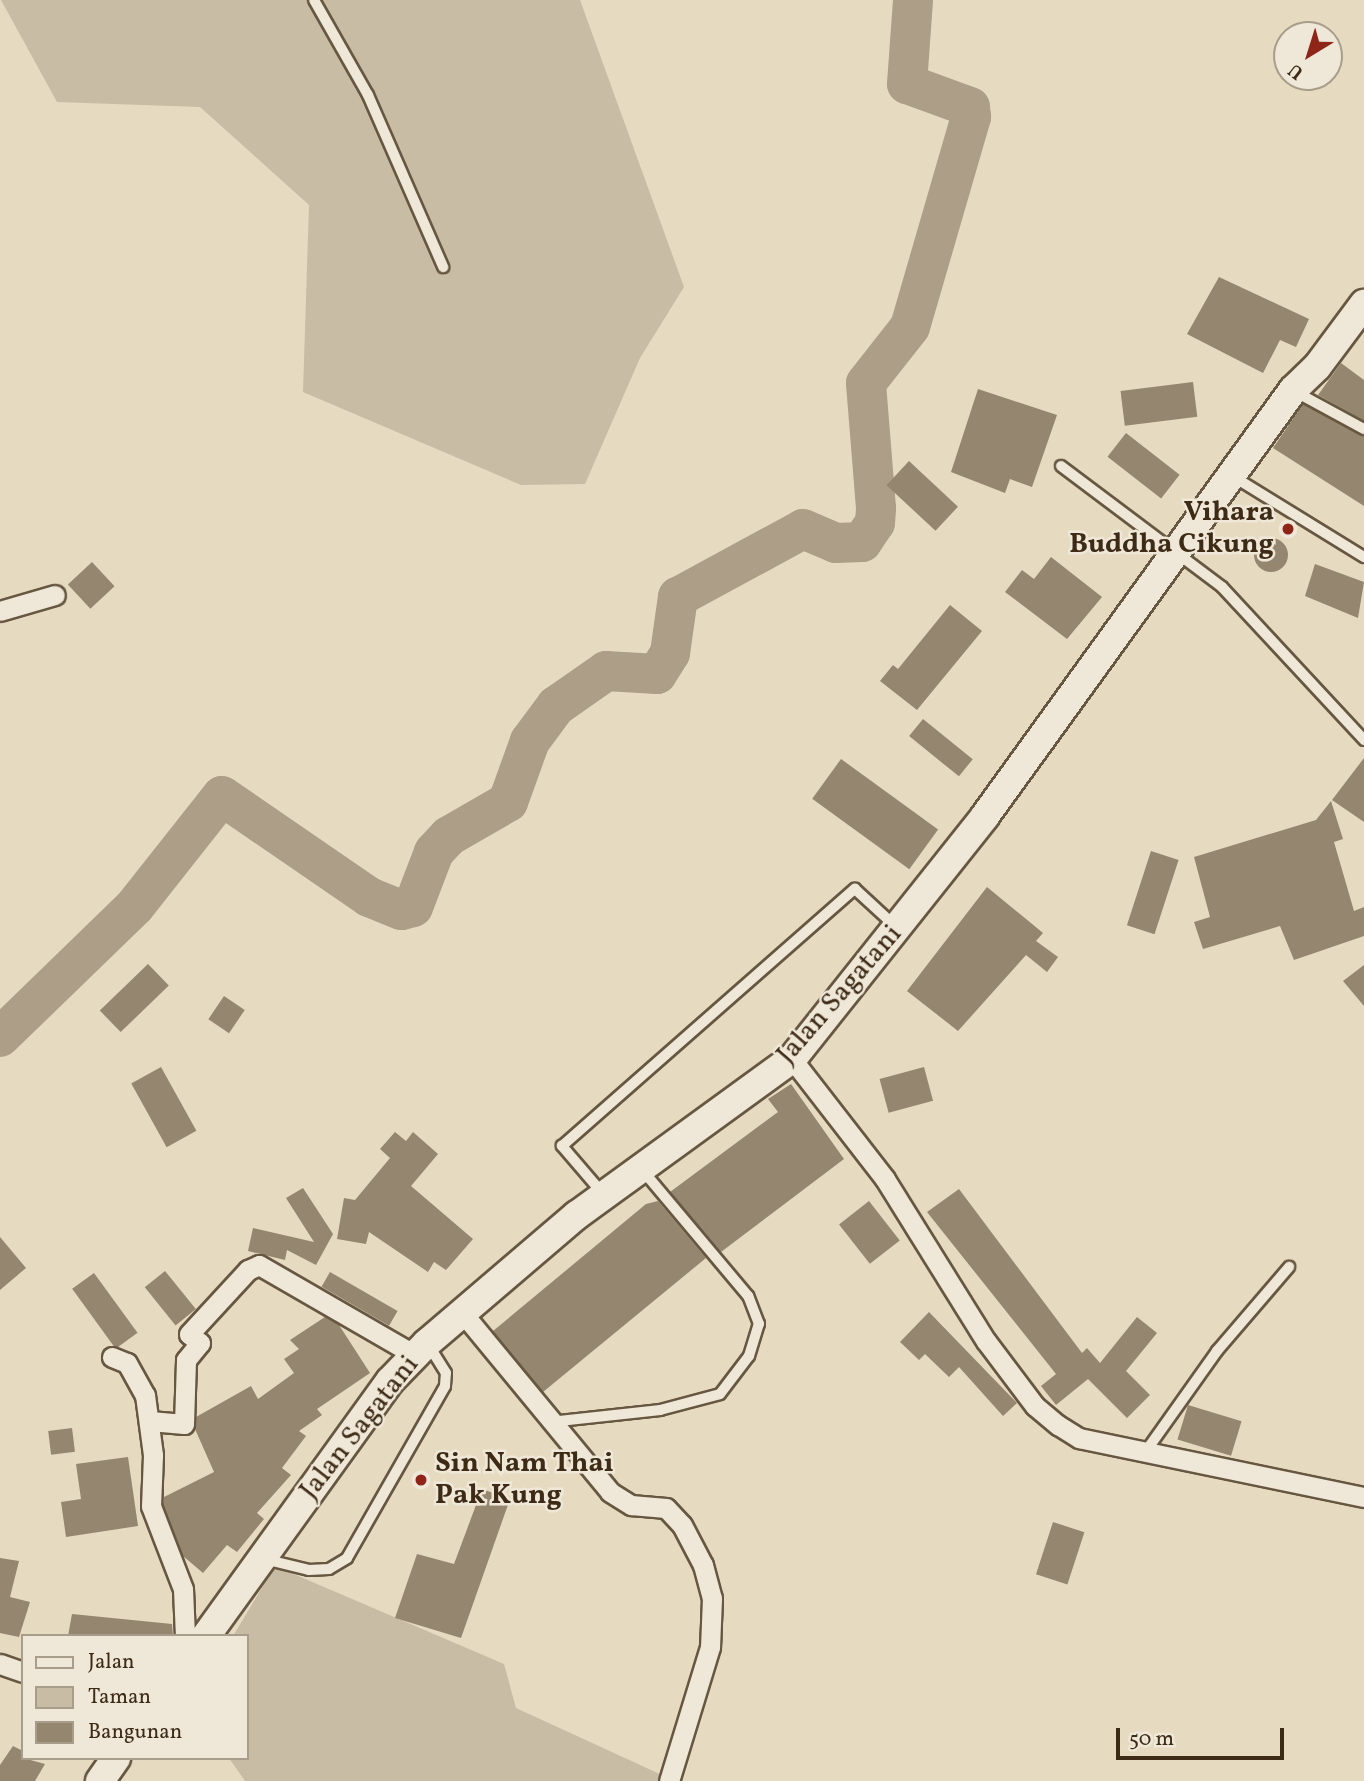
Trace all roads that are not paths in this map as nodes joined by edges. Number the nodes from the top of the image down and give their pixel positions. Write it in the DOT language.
graph roads {
  1 [pos="314,0"];
  2 [pos="443,267"];
  3 [pos="1364,304"];
  4 [pos="1293,390"];
  5 [pos="1364,429"];
  6 [pos="1061,466"];
  7 [pos="1231,475"];
  8 [pos="1175,550"];
  9 [pos="1364,557"];
  10 [pos="55,595"];
  11 [pos="0,611"];
  12 [pos="1364,740"];
  13 [pos="898,929"];
  14 [pos="792,1059"];
  15 [pos="641,1168"];
  16 [pos="604,1195"];
  17 [pos="1289,1267"];
  18 [pos="461,1311"];
  19 [pos="421,1349"];
  20 [pos="112,1357"];
  21 [pos="150,1421"];
  22 [pos="547,1422"];
  23 [pos="1146,1452"];
  24 [pos="1364,1497"];
  25 [pos="261,1558"];
  26 [pos="186,1634"];
  27 [pos="207,1634"];
  28 [pos="115,1760"];
  29 [pos="100,1781"];
  30 [pos="669,1781"];
  1 -- 2 [label="lane"];
  3 -- 4 [label="street, Jalan Sagatani"];
  4 -- 5 [label="lane"];
  4 -- 7 [label="street, Jalan Sagatani"];
  6 -- 8 [label="lane"];
  7 -- 8 [label="street, Jalan Sagatani"];
  7 -- 9 [label="lane"];
  8 -- 12 [label="lane"];
  8 -- 13 [label="street, Jalan Sagatani"];
  10 -- 11 [label="street"];
  13 -- 14 [label="street, Jalan Sagatani"];
  13 -- 16 [label="lane"];
  14 -- 15 [label="street, Jalan Sagatani"];
  14 -- 23 [label="street"];
  15 -- 16 [label="street, Jalan Sagatani"];
  15 -- 22 [label="lane"];
  16 -- 18 [label="street, Jalan Sagatani"];
  17 -- 23 [label="lane"];
  18 -- 19 [label="street, Jalan Sagatani"];
  18 -- 22 [label="street"];
  19 -- 21 [label="street"];
  19 -- 25 [label="street, Jalan Sagatani"];
  19 -- 25 [label="lane"];
  20 -- 21 [label="street"];
  21 -- 26 [label="street"];
  22 -- 30 [label="street"];
  23 -- 24 [label="street"];
  25 -- 27 [label="street, Jalan Sagatani"];
  28 -- 29 [label="street"];
}
